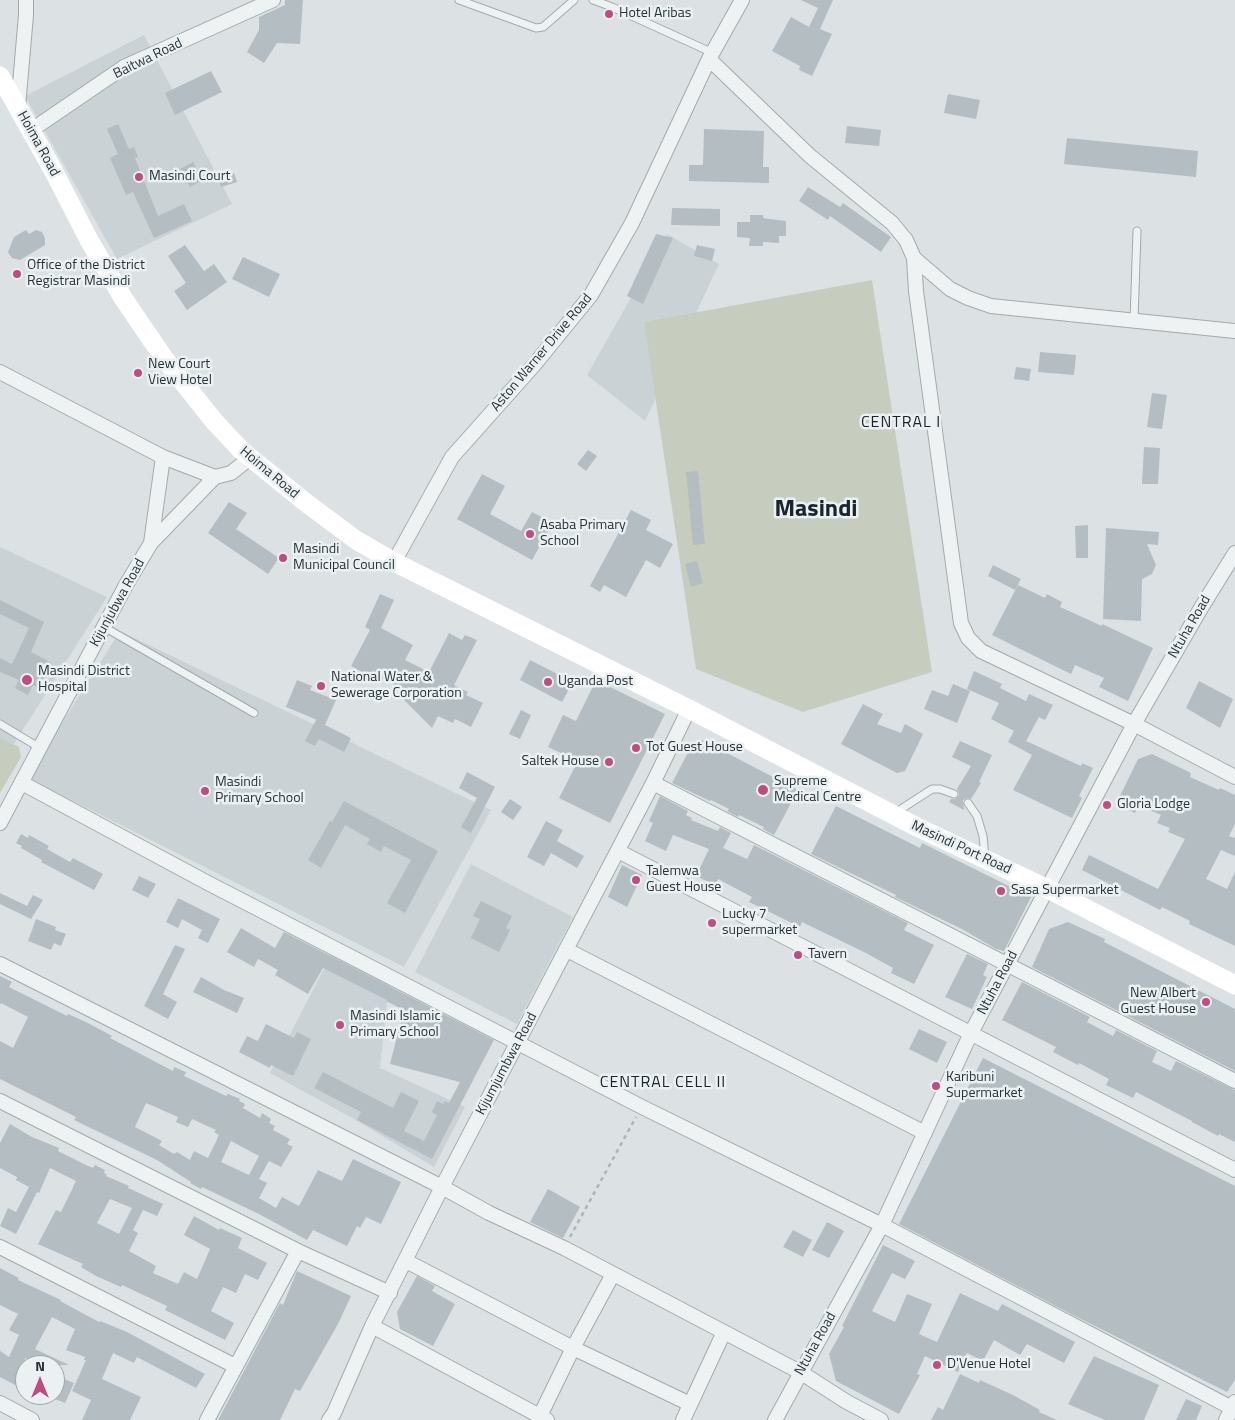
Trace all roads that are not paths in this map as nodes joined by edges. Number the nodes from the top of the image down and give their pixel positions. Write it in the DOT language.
graph roads {
  1 [pos="26,0"];
  2 [pos="273,0"];
  3 [pos="458,0"];
  4 [pos="574,0"];
  5 [pos="594,0"];
  6 [pos="742,0"];
  7 [pos="711,56"];
  8 [pos="0,76"];
  9 [pos="18,107"];
  10 [pos="30,131"];
  11 [pos="1137,231"];
  12 [pos="914,258"];
  13 [pos="1134,321"];
  14 [pos="1235,331"];
  15 [pos="0,372"];
  16 [pos="163,457"];
  17 [pos="250,458"];
  18 [pos="215,478"];
  19 [pos="151,543"];
  20 [pos="1235,553"];
  21 [pos="394,562"];
  22 [pos="104,627"];
  23 [pos="689,709"];
  24 [pos="254,713"];
  25 [pos="0,724"];
  26 [pos="1134,724"];
  27 [pos="40,748"];
  28 [pos="1235,777"];
  29 [pos="22,784"];
  30 [pos="653,784"];
  31 [pos="954,794"];
  32 [pos="968,803"];
  33 [pos="892,814"];
  34 [pos="0,823"];
  35 [pos="618,851"];
  36 [pos="985,859"];
  37 [pos="1048,890"];
  38 [pos="566,950"];
  39 [pos="0,964"];
  40 [pos="1007,966"];
  41 [pos="1235,985"];
  42 [pos="971,1033"];
  43 [pos="518,1042"];
  44 [pos="1235,1081"];
  45 [pos="0,1101"];
  46 [pos="925,1133"];
  47 [pos="1235,1170"];
  48 [pos="442,1187"];
  49 [pos="882,1225"];
  50 [pos="0,1247"];
  51 [pos="298,1251"];
  52 [pos="406,1261"];
  53 [pos="613,1274"];
  54 [pos="390,1293"];
  55 [pos="372,1326"];
  56 [pos="724,1332"];
  57 [pos="573,1348"];
  58 [pos="235,1366"];
  59 [pos="800,1372"];
  60 [pos="0,1403"];
  61 [pos="690,1404"];
  62 [pos="1231,1410"];
  63 [pos="543,1418"];
  64 [pos="32,1420"];
  65 [pos="207,1420"];
  66 [pos="329,1420"];
  67 [pos="682,1420"];
  68 [pos="775,1420"];
  69 [pos="881,1420"];
  1 -- 9 [label="street"];
  2 -- 10 [label="street, Baitwa Road"];
  3 -- 4 [label="lane"];
  5 -- 7 [label="lane"];
  6 -- 7 [label="street, Aston Warner Drive Road"];
  7 -- 12 [label="street"];
  7 -- 21 [label="street, Aston Warner Drive Road"];
  8 -- 9 [label="main road, Hoima Road"];
  9 -- 10 [label="main road, Hoima Road"];
  10 -- 17 [label="main road, Hoima Road"];
  11 -- 13 [label="lane"];
  12 -- 13 [label="street"];
  12 -- 26 [label="street"];
  13 -- 14 [label="street"];
  15 -- 16 [label="street"];
  16 -- 18 [label="street"];
  16 -- 19 [label="street"];
  17 -- 18 [label="street"];
  17 -- 21 [label="main road, Hoima Road"];
  18 -- 19 [label="street, Kijunjubwa Road"];
  19 -- 22 [label="street, Kijunjubwa Road"];
  20 -- 26 [label="street, Ntuha Road"];
  21 -- 23 [label="main road, Hoima Road"];
  22 -- 24 [label="lane"];
  22 -- 27 [label="street, Kijunjubwa Road"];
  23 -- 30 [label="street, Kijumjumbwa Road"];
  23 -- 33 [label="main road, Masindi Port Road"];
  25 -- 27 [label="lane"];
  26 -- 28 [label="street"];
  26 -- 37 [label="street, Ntuha Road"];
  27 -- 29 [label="street, Kijunjubwa Road"];
  29 -- 34 [label="street, Kijunjubwa Road"];
  29 -- 43 [label="street"];
  30 -- 35 [label="street, Kijumjumbwa Road"];
  30 -- 40 [label="street"];
  31 -- 33 [label="lane"];
  32 -- 36 [label="lane"];
  33 -- 36 [label="main road, Masindi Port Road"];
  35 -- 38 [label="street, Kijumjumbwa Road"];
  35 -- 42 [label="street"];
  36 -- 37 [label="main road, Masindi Port Road"];
  37 -- 40 [label="street, Ntuha Road"];
  37 -- 41 [label="main road, Masindi Port Road"];
  38 -- 43 [label="street, Kijumjumbwa Road"];
  38 -- 46 [label="street"];
  39 -- 48 [label="street"];
  40 -- 42 [label="street, Ntuha Road"];
  40 -- 44 [label="street"];
  42 -- 46 [label="street, Ntuha Road"];
  42 -- 47 [label="street"];
  43 -- 48 [label="street, Kijumjumbwa Road"];
  43 -- 49 [label="street"];
  45 -- 51 [label="street"];
  46 -- 49 [label="street, Ntuha Road"];
  48 -- 52 [label="street, Kijumjumbwa Road"];
  48 -- 53 [label="street"];
  49 -- 59 [label="street, Ntuha Road"];
  49 -- 62 [label="street"];
  50 -- 58 [label="street"];
  51 -- 54 [label="street"];
  51 -- 58 [label="street"];
  52 -- 54 [label="street, Kijumjumbwa Road"];
  52 -- 57 [label="street"];
  53 -- 56 [label="street"];
  53 -- 57 [label="street"];
  54 -- 55 [label="street, Kijumjumbwa Road"];
  55 -- 63 [label="street"];
  55 -- 66 [label="street, Kijumjumbwa Road"];
  56 -- 59 [label="street"];
  56 -- 61 [label="street"];
  57 -- 61 [label="street"];
  57 -- 63 [label="street"];
  58 -- 65 [label="street"];
  59 -- 68 [label="street, Ntuha Road"];
  59 -- 69 [label="street"];
  60 -- 64 [label="street"];
  61 -- 67 [label="street"];
}
